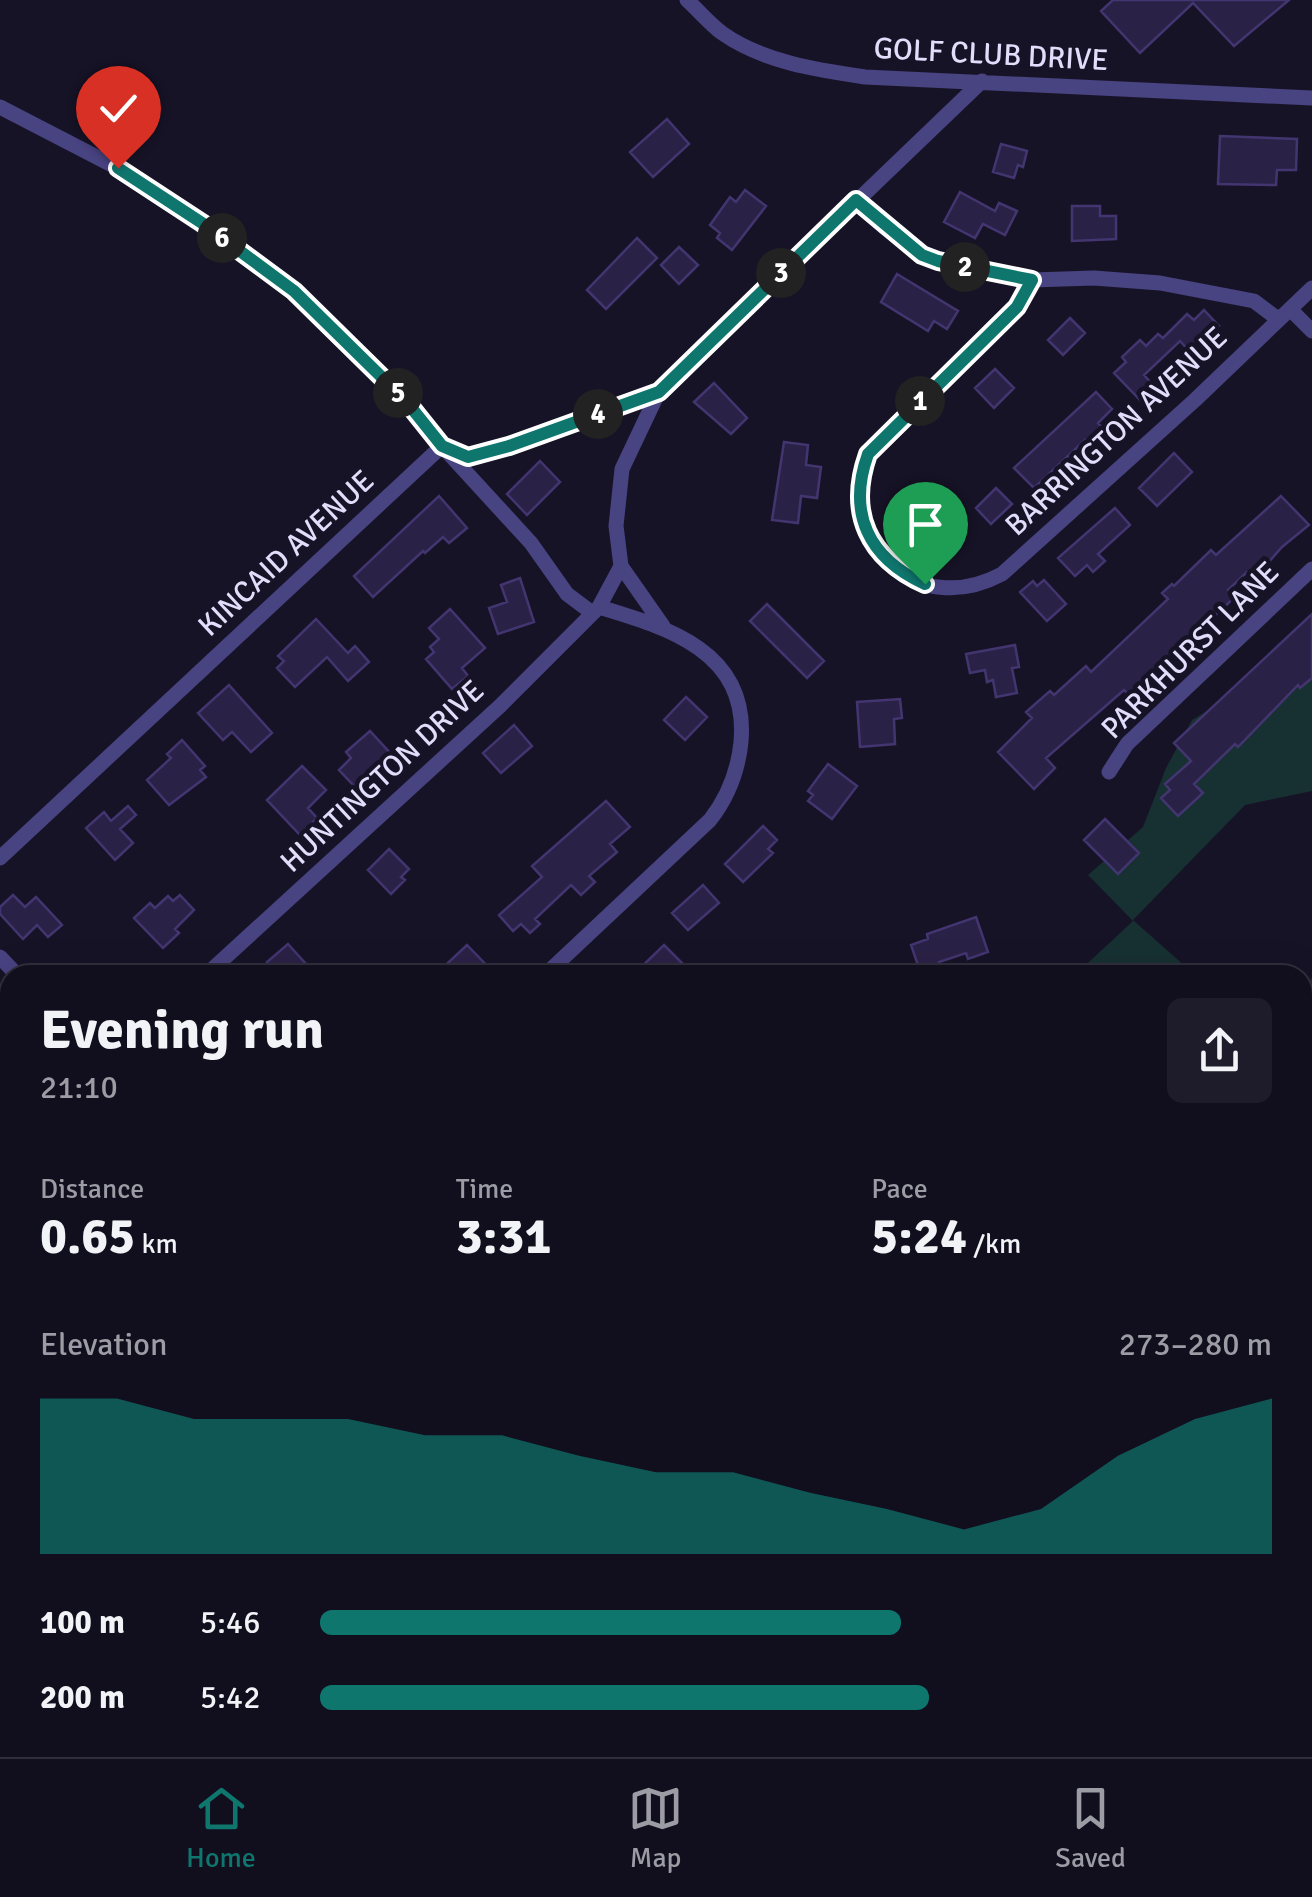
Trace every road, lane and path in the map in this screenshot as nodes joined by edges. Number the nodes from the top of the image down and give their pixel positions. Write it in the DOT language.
graph roads {
  1 [pos="688,0"];
  2 [pos="982,81"];
  3 [pos="1312,98"];
  4 [pos="0,107"];
  5 [pos="856,200"];
  6 [pos="1032,280"];
  7 [pos="1310,293"];
  8 [pos="1284,314"];
  9 [pos="1312,331"];
  10 [pos="659,392"];
  11 [pos="442,446"];
  12 [pos="621,566"];
  13 [pos="1312,568"];
  14 [pos="595,609"];
  15 [pos="663,626"];
  16 [pos="1109,772"];
  17 [pos="0,858"];
  18 [pos="217,965"];
  19 [pos="556,965"];
  1 -- 2 [label="street, GOLF CLUB DRIVE"];
  2 -- 3 [label="street, GOLF CLUB DRIVE"];
  2 -- 5 [label="street"];
  4 -- 11 [label="street"];
  5 -- 6 [label="street"];
  5 -- 10 [label="street"];
  6 -- 8 [label="street"];
  6 -- 8 [label="street, BARRINGTON AVENUE"];
  7 -- 8 [label="street, BARRINGTON AVENUE"];
  8 -- 9 [label="street"];
  10 -- 11 [label="street"];
  10 -- 12 [label="street"];
  11 -- 14 [label="street"];
  11 -- 17 [label="street, KINCAID AVENUE"];
  12 -- 14 [label="street, HUNTINGTON DRIVE"];
  12 -- 15 [label="street"];
  13 -- 16 [label="street, PARKHURST LANE"];
  14 -- 15 [label="street"];
  14 -- 18 [label="street, HUNTINGTON DRIVE"];
  15 -- 19 [label="street"];
}
